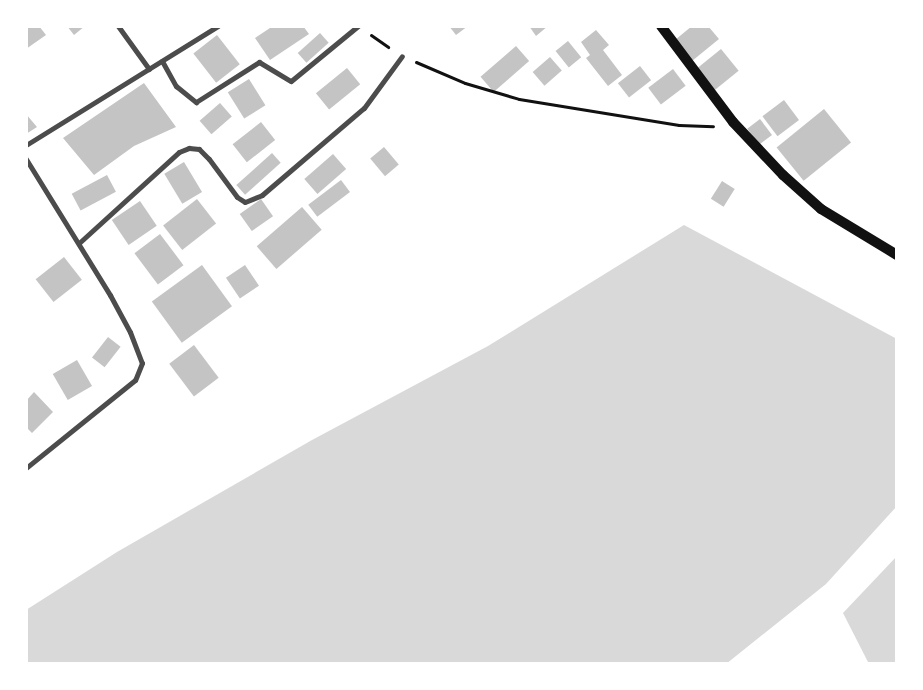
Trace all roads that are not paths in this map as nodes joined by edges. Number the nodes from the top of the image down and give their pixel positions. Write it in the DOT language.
graph roads {
  1 [pos="118,26"];
  2 [pos="218,26"];
  3 [pos="358,26"];
  4 [pos="661,26"];
  5 [pos="402,56"];
  6 [pos="162,61"];
  7 [pos="149,69"];
  8 [pos="26,145"];
  9 [pos="26,159"];
  10 [pos="79,243"];
  11 [pos="897,255"];
  12 [pos="26,468"];
  1 -- 7 [label="street"];
  2 -- 6 [label="street"];
  3 -- 6 [label="street"];
  4 -- 11 [label="main road"];
  5 -- 10 [label="street"];
  6 -- 7 [label="street"];
  7 -- 8 [label="street"];
  9 -- 10 [label="street"];
  10 -- 12 [label="street"];
}
